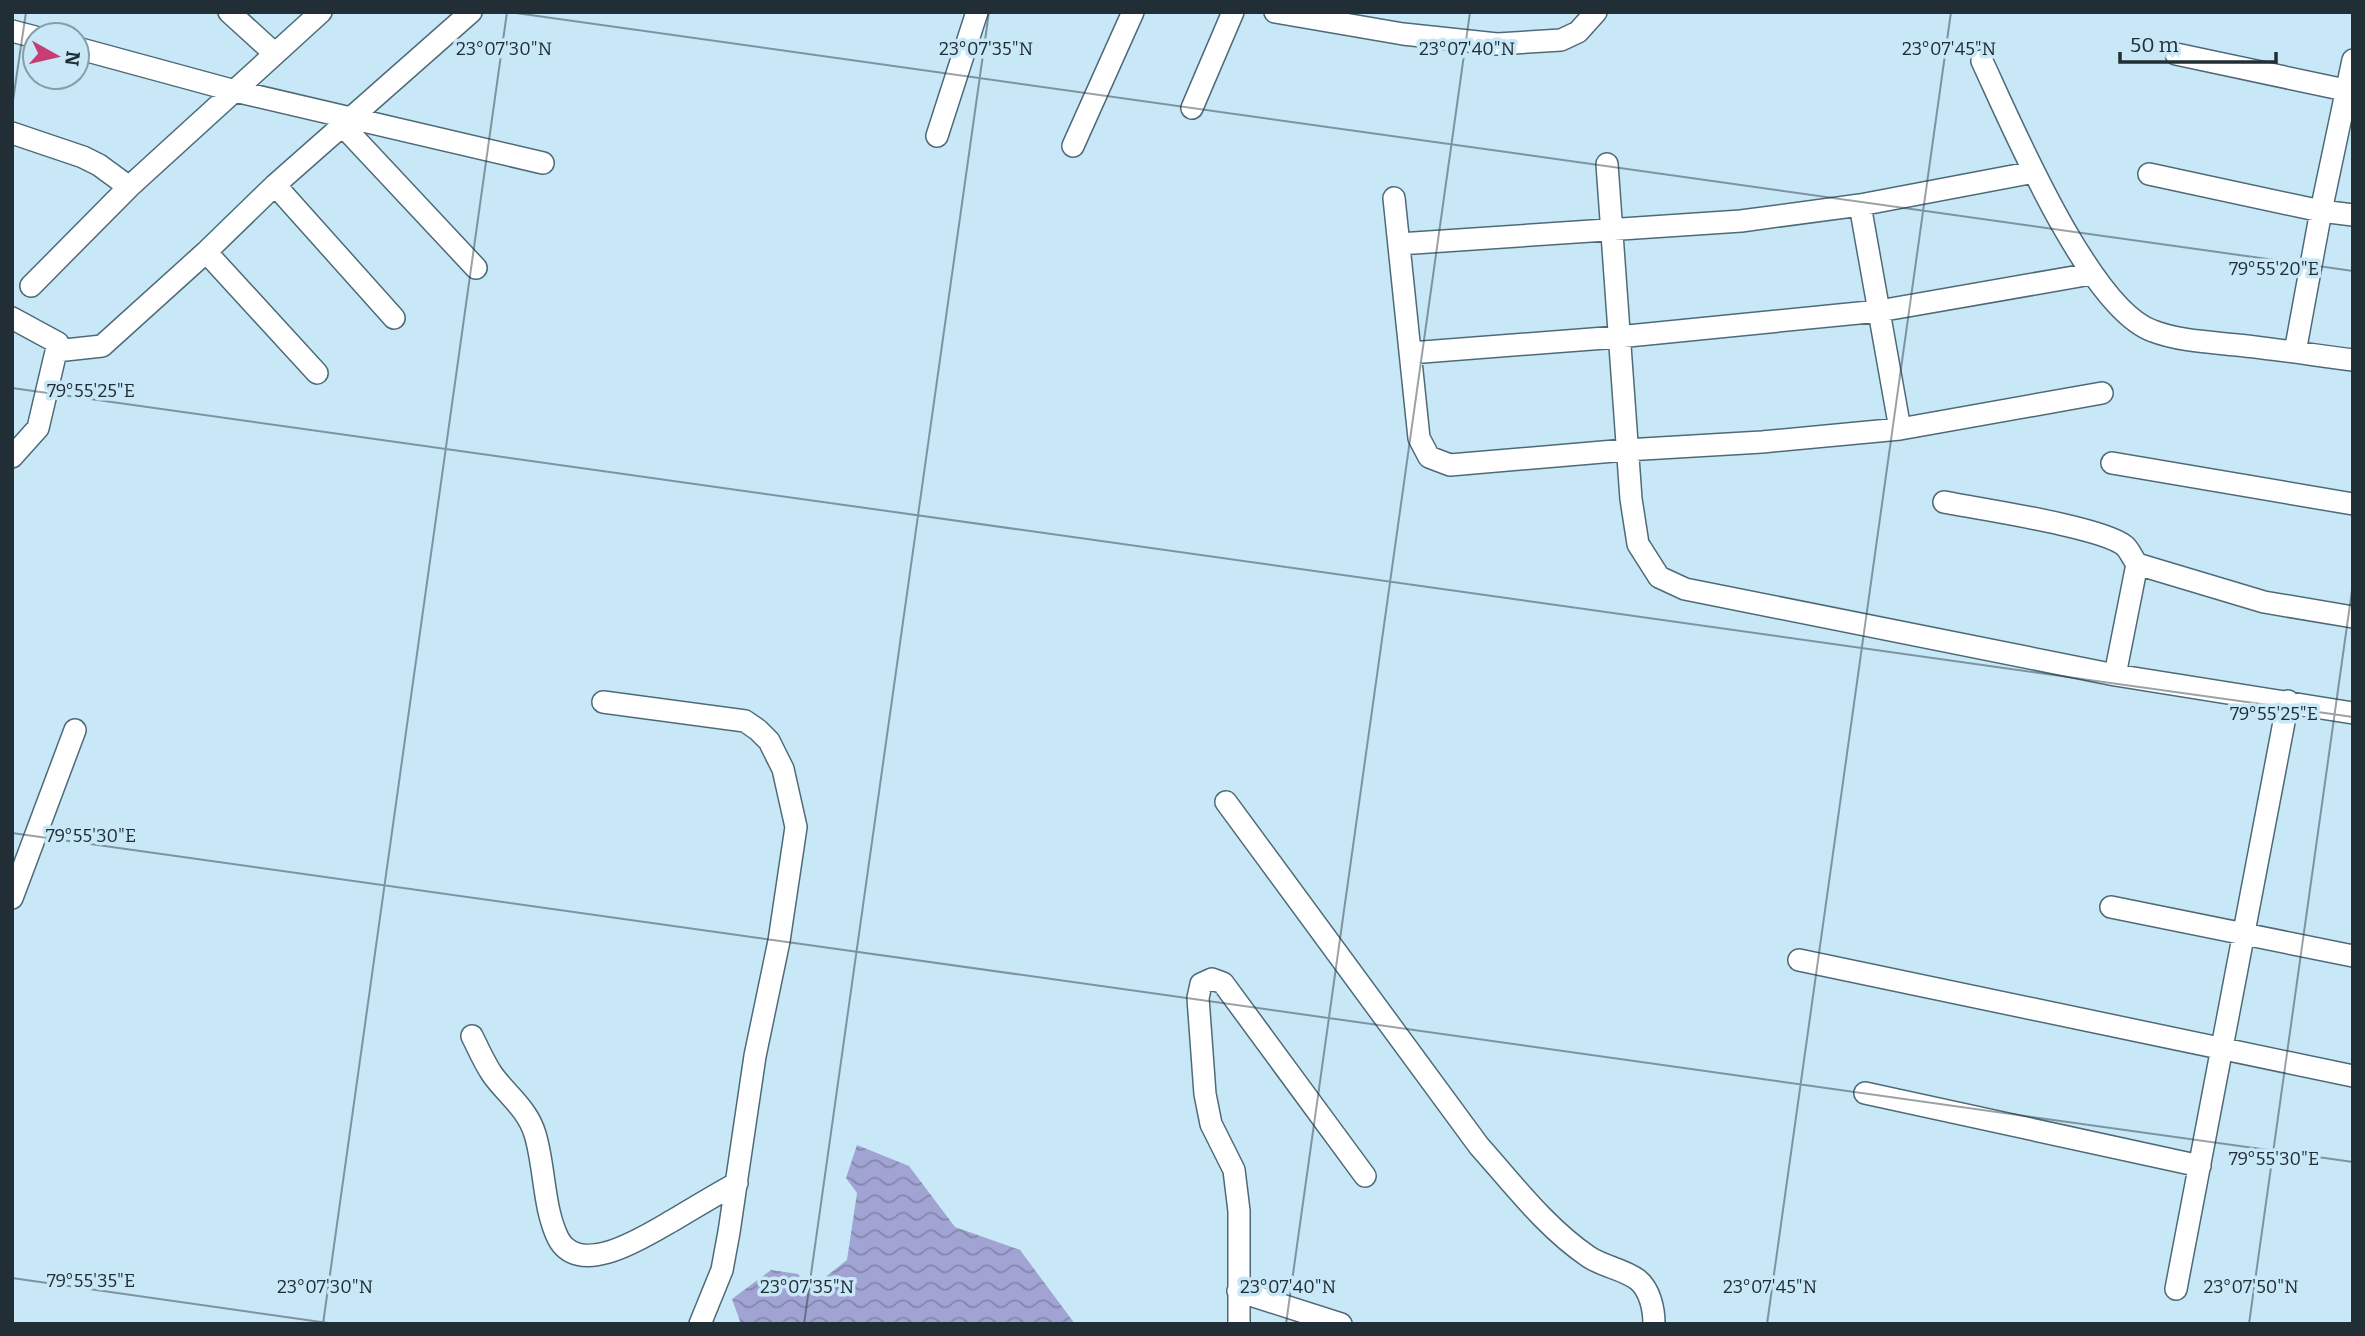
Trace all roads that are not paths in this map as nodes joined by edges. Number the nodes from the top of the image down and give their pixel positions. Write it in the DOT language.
graph roads {
  1 [pos="229,12"];
  2 [pos="321,12"];
  3 [pos="471,12"];
  4 [pos="977,12"];
  5 [pos="1133,12"];
  6 [pos="1233,12"];
  7 [pos="1275,12"];
  8 [pos="1596,12"];
  9 [pos="91,52"];
  10 [pos="274,53"];
  11 [pos="2176,54"];
  12 [pos="2353,60"];
  13 [pos="1982,61"];
  14 [pos="2345,90"];
  15 [pos="235,91"];
  16 [pos="1192,108"];
  17 [pos="348,122"];
  18 [pos="12,133"];
  19 [pos="937,136"];
  20 [pos="1073,146"];
  21 [pos="543,163"];
  22 [pos="1607,164"];
  23 [pos="2034,172"];
  24 [pos="2149,174"];
  25 [pos="275,185"];
  26 [pos="129,187"];
  27 [pos="1394,198"];
  28 [pos="1860,205"];
  29 [pos="2321,211"];
  30 [pos="2353,215"];
  31 [pos="1613,230"];
  32 [pos="1399,244"];
  33 [pos="206,252"];
  34 [pos="476,268"];
  35 [pos="2091,274"];
  36 [pos="31,286"];
  37 [pos="1879,311"];
  38 [pos="12,318"];
  39 [pos="394,318"];
  40 [pos="1618,337"];
  41 [pos="56,351"];
  42 [pos="2295,352"];
  43 [pos="1410,353"];
  44 [pos="2353,360"];
  45 [pos="317,373"];
  46 [pos="2102,393"];
  47 [pos="1900,429"];
  48 [pos="1626,450"];
  49 [pos="12,457"];
  50 [pos="2112,463"];
  51 [pos="1944,502"];
  52 [pos="2353,503"];
  53 [pos="2137,564"];
  54 [pos="2353,617"];
  55 [pos="2115,675"];
  56 [pos="2288,701"];
  57 [pos="603,702"];
  58 [pos="2353,713"];
  59 [pos="75,730"];
  60 [pos="1226,802"];
  61 [pos="12,898"];
  62 [pos="2110,907"];
  63 [pos="2244,934"];
  64 [pos="2353,956"];
  65 [pos="1799,960"];
  66 [pos="472,1035"];
  67 [pos="2222,1049"];
  68 [pos="2353,1076"];
  69 [pos="1865,1093"];
  70 [pos="2200,1166"];
  71 [pos="1365,1176"];
  72 [pos="737,1183"];
  73 [pos="2176,1289"];
  74 [pos="1238,1291"];
  75 [pos="700,1324"];
  76 [pos="1239,1324"];
  77 [pos="1340,1324"];
  78 [pos="1654,1324"];
  1 -- 10 [label="street"];
  2 -- 10 [label="street"];
  3 -- 17 [label="street"];
  4 -- 19 [label="street"];
  5 -- 20 [label="street"];
  6 -- 16 [label="street"];
  7 -- 8 [label="street"];
  9 -- 15 [label="street"];
  10 -- 15 [label="street"];
  11 -- 14 [label="street"];
  12 -- 14 [label="street"];
  13 -- 23 [label="street"];
  14 -- 29 [label="street"];
  15 -- 17 [label="street"];
  15 -- 26 [label="street"];
  17 -- 21 [label="street"];
  17 -- 25 [label="street"];
  17 -- 34 [label="street"];
  18 -- 26 [label="street"];
  22 -- 31 [label="street"];
  23 -- 28 [label="street"];
  23 -- 35 [label="street"];
  24 -- 29 [label="street"];
  25 -- 33 [label="street"];
  25 -- 39 [label="street"];
  26 -- 36 [label="street"];
  27 -- 32 [label="street"];
  28 -- 31 [label="street"];
  28 -- 37 [label="street"];
  29 -- 30 [label="street"];
  29 -- 42 [label="street"];
  31 -- 32 [label="street"];
  31 -- 40 [label="street"];
  32 -- 43 [label="street"];
  33 -- 41 [label="street"];
  33 -- 45 [label="street"];
  35 -- 37 [label="street"];
  35 -- 42 [label="street"];
  37 -- 40 [label="street"];
  37 -- 47 [label="street"];
  38 -- 41 [label="street"];
  40 -- 43 [label="street"];
  40 -- 48 [label="street"];
  41 -- 49 [label="street"];
  42 -- 44 [label="street"];
  43 -- 48 [label="street"];
  46 -- 47 [label="street"];
  47 -- 48 [label="street"];
  48 -- 55 [label="street"];
  50 -- 52 [label="street"];
  51 -- 53 [label="street"];
  53 -- 54 [label="street"];
  53 -- 55 [label="street"];
  55 -- 56 [label="street"];
  56 -- 58 [label="street"];
  56 -- 63 [label="street"];
  57 -- 72 [label="street"];
  59 -- 61 [label="street"];
  60 -- 78 [label="street"];
  62 -- 63 [label="street"];
  63 -- 64 [label="street"];
  63 -- 67 [label="street"];
  65 -- 67 [label="street"];
  66 -- 72 [label="street"];
  67 -- 68 [label="street"];
  67 -- 70 [label="street"];
  69 -- 70 [label="street"];
  70 -- 73 [label="street"];
  71 -- 74 [label="street"];
  72 -- 75 [label="street"];
  74 -- 76 [label="street"];
  74 -- 77 [label="street"];
}
